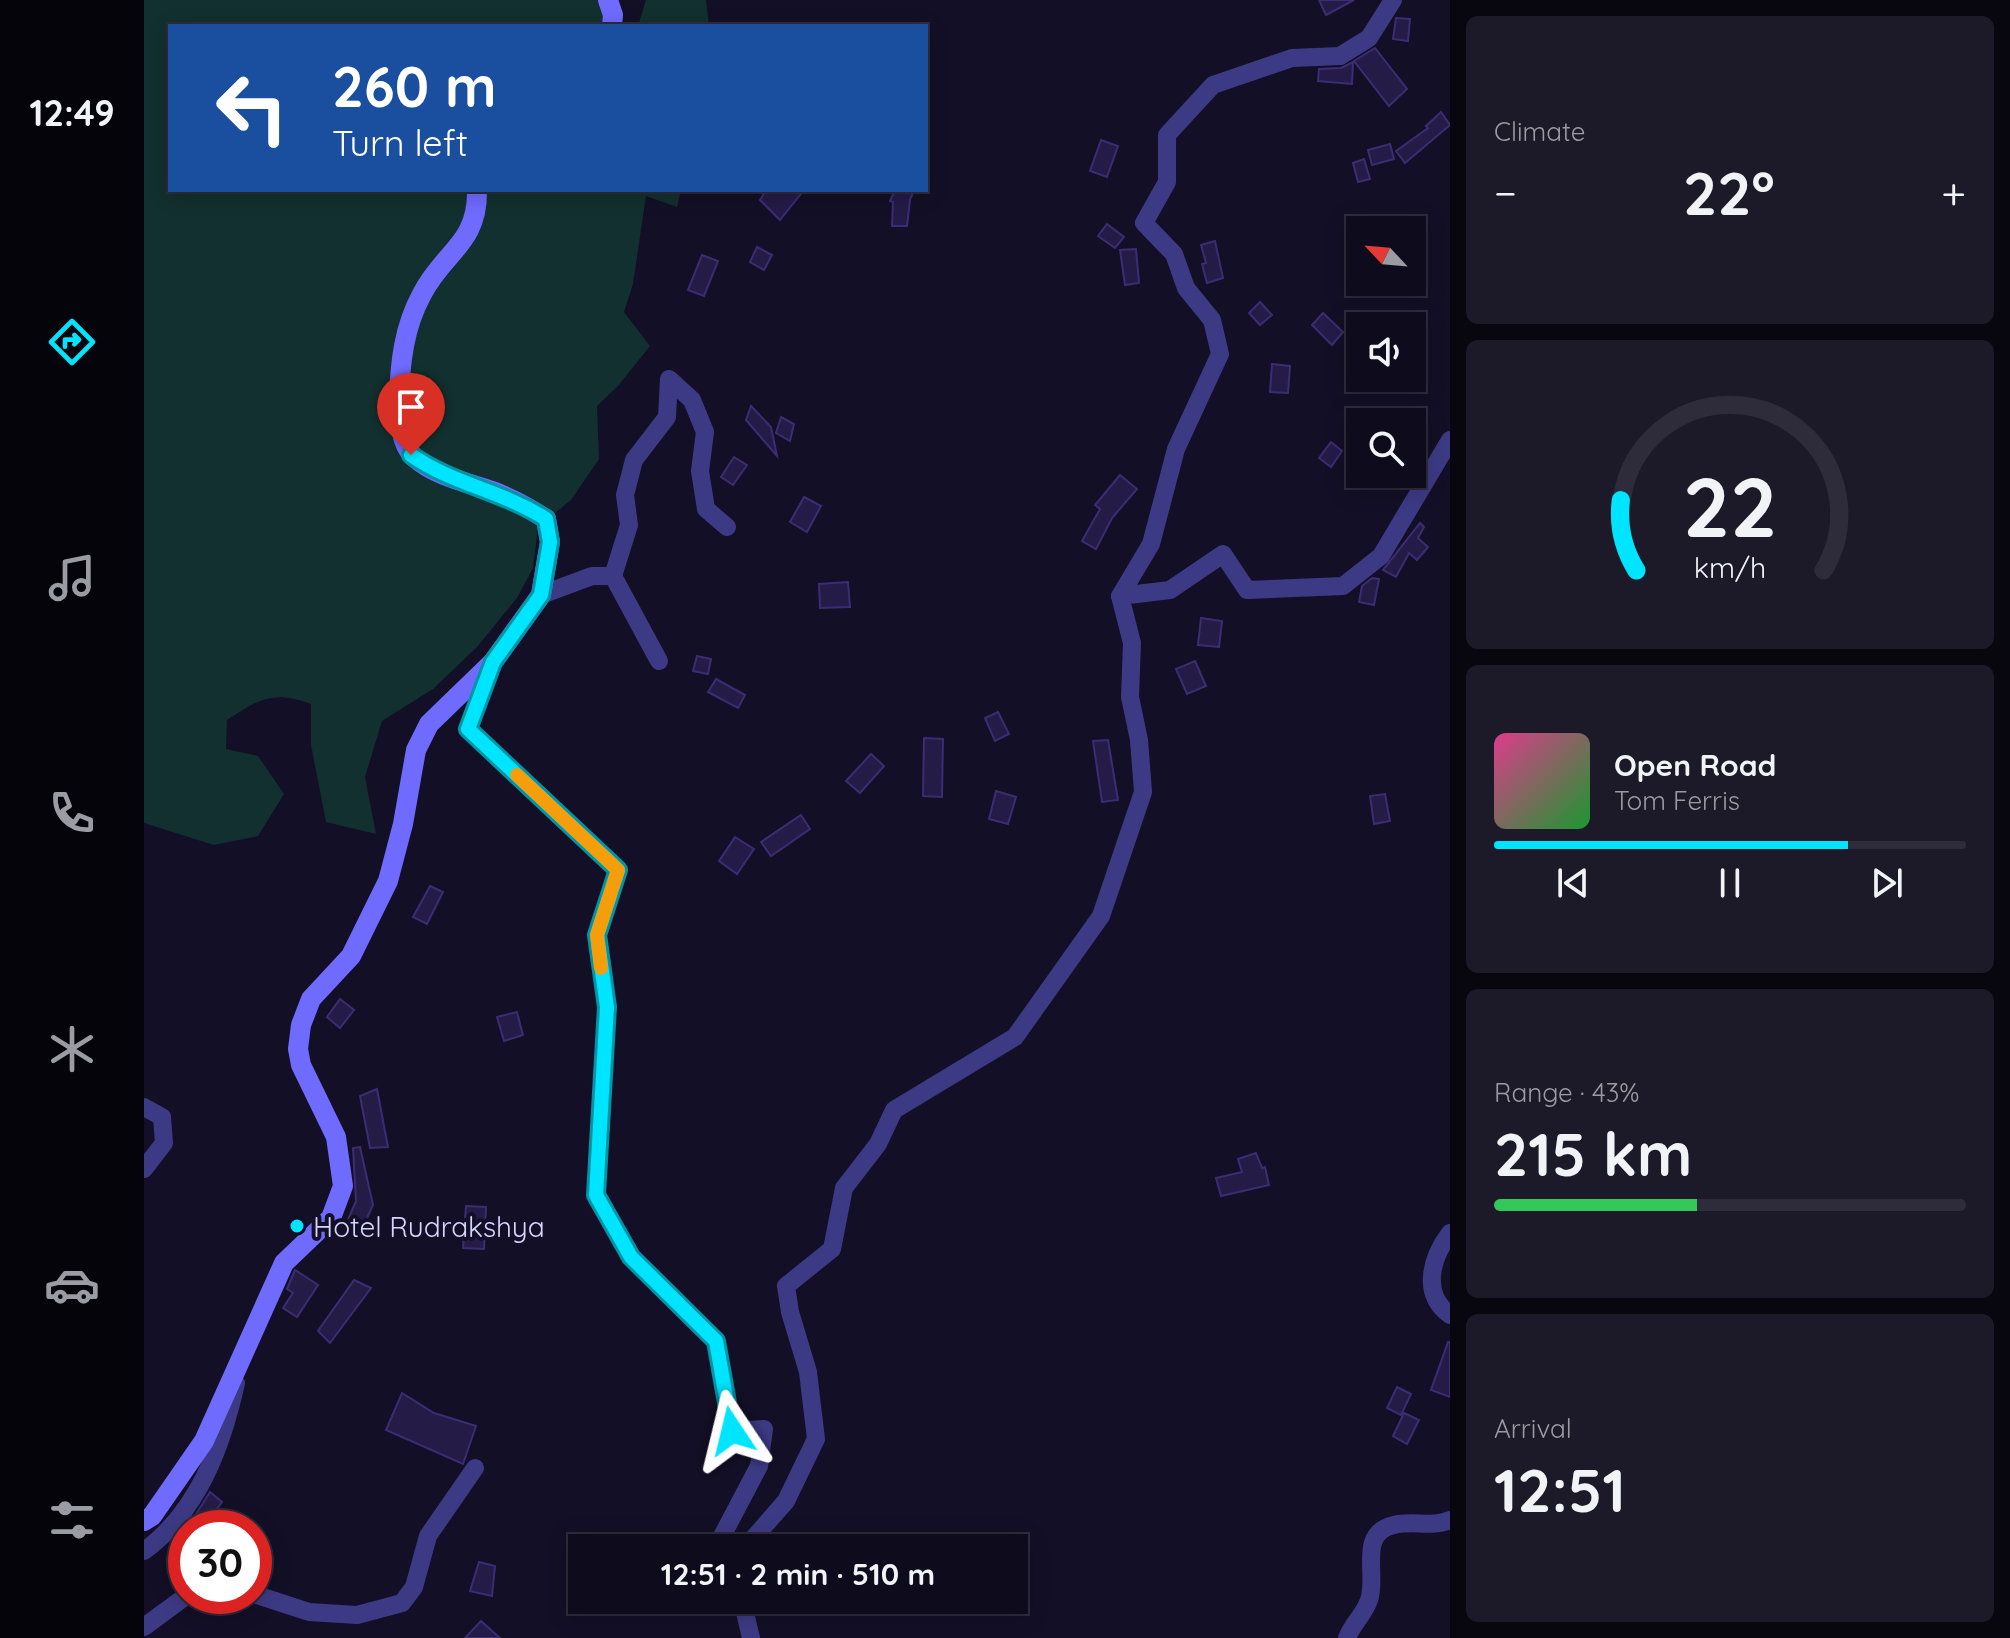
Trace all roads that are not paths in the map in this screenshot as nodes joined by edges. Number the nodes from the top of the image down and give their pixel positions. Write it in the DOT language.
graph roads {
  1 [pos="608,0"];
  2 [pos="1393,0"];
  3 [pos="612,24"];
  4 [pos="477,192"];
  5 [pos="1450,440"];
  6 [pos="727,527"];
  7 [pos="613,576"];
  8 [pos="541,595"];
  9 [pos="1120,596"];
  10 [pos="659,661"];
  11 [pos="493,662"];
  12 [pos="144,1107"];
  13 [pos="144,1169"];
  14 [pos="1450,1233"];
  15 [pos="1450,1315"];
  16 [pos="243,1354"];
  17 [pos="475,1468"];
  18 [pos="1450,1520"];
  19 [pos="144,1521"];
  20 [pos="723,1534"];
  21 [pos="757,1534"];
  22 [pos="144,1551"];
  23 [pos="272,1600"];
  24 [pos="168,1609"];
  25 [pos="745,1614"];
  26 [pos="144,1627"];
  27 [pos="751,1638"];
  28 [pos="1347,1638"];
  1 -- 3 [label="street"];
  2 -- 9 [label="street"];
  4 -- 8 [label="street"];
  5 -- 9 [label="street"];
  6 -- 7 [label="street"];
  7 -- 8 [label="street"];
  7 -- 10 [label="street"];
  8 -- 11 [label="street"];
  9 -- 21 [label="street"];
  11 -- 16 [label="street"];
  11 -- 20 [label="street"];
  12 -- 13 [label="street"];
  14 -- 15 [label="street"];
  16 -- 19 [label="street"];
  16 -- 22 [label="street"];
  17 -- 23 [label="street"];
  18 -- 28 [label="street"];
  24 -- 26 [label="street"];
  25 -- 27 [label="street"];
}
